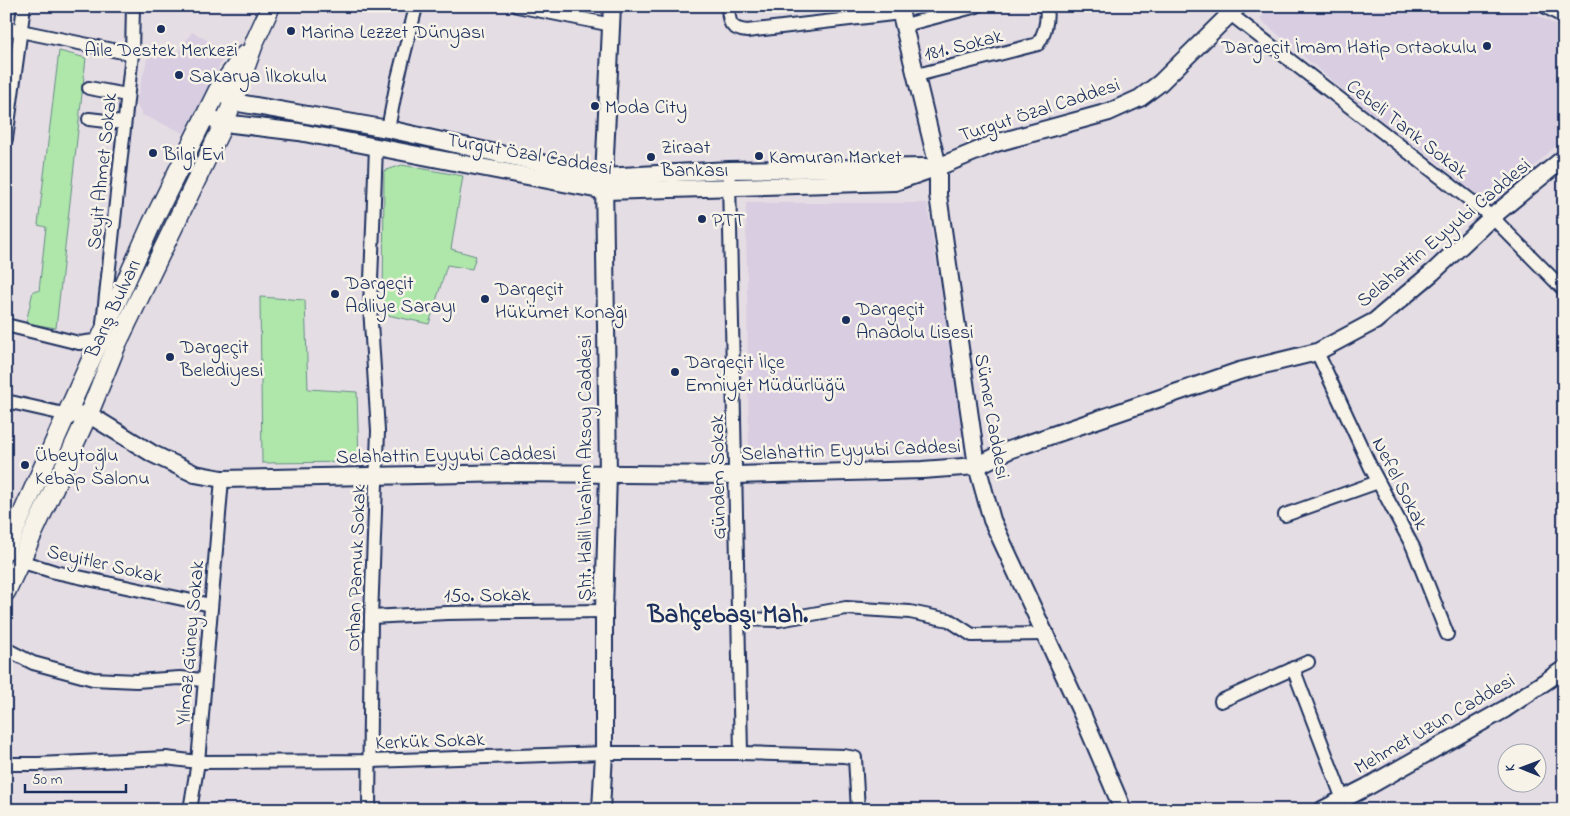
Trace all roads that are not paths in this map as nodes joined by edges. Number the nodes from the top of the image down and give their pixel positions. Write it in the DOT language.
graph roads {
  1 [pos="24,6"];
  2 [pos="133,6"];
  3 [pos="271,6"];
  4 [pos="417,6"];
  5 [pos="517,6"];
  6 [pos="612,6"];
  7 [pos="728,6"];
  8 [pos="977,6"];
  9 [pos="1046,6"];
  10 [pos="1544,6"];
  11 [pos="1230,9"];
  12 [pos="902,15"];
  13 [pos="1564,17"];
  14 [pos="612,25"];
  15 [pos="6,28"];
  16 [pos="21,30"];
  17 [pos="254,41"];
  18 [pos="132,54"];
  19 [pos="916,75"];
  20 [pos="89,88"];
  21 [pos="218,90"];
  22 [pos="127,95"];
  23 [pos="233,102"];
  24 [pos="206,116"];
  25 [pos="89,119"];
  26 [pos="124,123"];
  27 [pos="224,123"];
  28 [pos="388,129"];
  29 [pos="6,139"];
  30 [pos="376,147"];
  31 [pos="1564,158"];
  32 [pos="938,167"];
  33 [pos="729,170"];
  34 [pos="604,184"];
  35 [pos="729,187"];
  36 [pos="1492,217"];
  37 [pos="1564,290"];
  38 [pos="6,325"];
  39 [pos="109,342"];
  40 [pos="1317,352"];
  41 [pos="6,401"];
  42 [pos="88,414"];
  43 [pos="68,415"];
  44 [pos="977,466"];
  45 [pos="608,474"];
  46 [pos="736,474"];
  47 [pos="376,475"];
  48 [pos="222,479"];
  49 [pos="1378,482"];
  50 [pos="1285,515"];
  51 [pos="13,556"];
  52 [pos="6,592"];
  53 [pos="211,605"];
  54 [pos="604,610"];
  55 [pos="371,617"];
  56 [pos="738,619"];
  57 [pos="1044,634"];
  58 [pos="1447,634"];
  59 [pos="6,649"];
  60 [pos="1308,662"];
  61 [pos="1293,668"];
  62 [pos="1564,669"];
  63 [pos="204,680"];
  64 [pos="1221,700"];
  65 [pos="604,753"];
  66 [pos="741,753"];
  67 [pos="371,761"];
  68 [pos="198,762"];
  69 [pos="6,764"];
  70 [pos="1344,805"];
  71 [pos="190,810"];
  72 [pos="369,810"];
  73 [pos="601,810"];
  74 [pos="858,810"];
  75 [pos="1123,810"];
  76 [pos="1322,810"];
  1 -- 16 [label="street"];
  2 -- 18 [label="street, Seyit Ahmet Sokak"];
  3 -- 17 [label="main road, Barış Bulvarı"];
  4 -- 28 [label="street"];
  5 -- 14 [label="street"];
  6 -- 14 [label="street, Şht. Halil İbrahim Aksoy Caddesi"];
  7 -- 12 [label="street"];
  8 -- 12 [label="street"];
  9 -- 19 [label="street, 181. Sokak"];
  10 -- 13 [label="street"];
  11 -- 32 [label="street, Turgut Özal Caddesi"];
  11 -- 36 [label="street, Cebeli Tarık Sokak"];
  12 -- 19 [label="street, Sümer Caddesi"];
  14 -- 34 [label="street, Şht. Halil İbrahim Aksoy Caddesi"];
  15 -- 16 [label="street"];
  16 -- 18 [label="street"];
  16 -- 29 [label="street"];
  17 -- 21 [label="main road, Barış Bulvarı"];
  17 -- 23 [label="main road, Barış Bulvarı"];
  18 -- 22 [label="street, Seyit Ahmet Sokak"];
  19 -- 32 [label="street, Sümer Caddesi"];
  20 -- 22 [label="street"];
  21 -- 23 [label="street, Turgut Özal Caddesi"];
  21 -- 24 [label="main road, Barış Bulvarı"];
  22 -- 26 [label="street, Seyit Ahmet Sokak"];
  23 -- 27 [label="main road, Barış Bulvarı"];
  23 -- 28 [label="street, Turgut Özal Caddesi"];
  24 -- 27 [label="street, Turgut Özal Caddesi"];
  24 -- 39 [label="main road, Barış Bulvarı"];
  25 -- 26 [label="street"];
  26 -- 39 [label="street, Seyit Ahmet Sokak"];
  27 -- 30 [label="street, Turgut Özal Caddesi"];
  27 -- 39 [label="main road, Barış Bulvarı"];
  28 -- 34 [label="street, Turgut Özal Caddesi"];
  30 -- 34 [label="street, Turgut Özal Caddesi"];
  30 -- 47 [label="street, Orhan Pamuk Sokak"];
  31 -- 36 [label="street, Selahattin Eyyubi Caddesi"];
  32 -- 33 [label="street, Turgut Özal Caddesi"];
  32 -- 35 [label="street, Turgut Özal Caddesi"];
  32 -- 44 [label="street, Sümer Caddesi"];
  33 -- 34 [label="street, Turgut Özal Caddesi"];
  33 -- 35 [label="street, Gündem Sokak"];
  34 -- 35 [label="street, Turgut Özal Caddesi"];
  34 -- 45 [label="street, Şht. Halil İbrahim Aksoy Caddesi"];
  35 -- 46 [label="street, Gündem Sokak"];
  36 -- 37 [label="street, Cebeli Tarık Sokak"];
  36 -- 40 [label="street, Selahattin Eyyubi Caddesi"];
  38 -- 39 [label="street"];
  39 -- 42 [label="main road, Barış Bulvarı"];
  39 -- 43 [label="main road, Barış Bulvarı"];
  40 -- 44 [label="street, Selahattin Eyyubi Caddesi"];
  40 -- 49 [label="street, Nefel Sokak"];
  41 -- 43 [label="street"];
  42 -- 43 [label="street"];
  42 -- 48 [label="street, Selahattin Eyyubi Caddesi"];
  42 -- 51 [label="main road, Barış Bulvarı"];
  43 -- 51 [label="main road, Barış Bulvarı"];
  44 -- 46 [label="street, Selahattin Eyyubi Caddesi"];
  44 -- 57 [label="street, Sümer Caddesi"];
  45 -- 46 [label="street, Selahattin Eyyubi Caddesi"];
  45 -- 47 [label="street, Selahattin Eyyubi Caddesi"];
  45 -- 54 [label="street, Şht. Halil İbrahim Aksoy Caddesi"];
  46 -- 56 [label="street, Gündem Sokak"];
  47 -- 48 [label="street, Selahattin Eyyubi Caddesi"];
  47 -- 55 [label="street, Orhan Pamuk Sokak"];
  48 -- 53 [label="street, Yılmaz Güney Sokak"];
  49 -- 50 [label="street"];
  49 -- 58 [label="street, Nefel Sokak"];
  51 -- 52 [label="main road, Barış Bulvarı"];
  51 -- 53 [label="street, Seyitler Sokak"];
  53 -- 63 [label="street, Yılmaz Güney Sokak"];
  54 -- 55 [label="street, 150. Sokak"];
  54 -- 65 [label="street, Şht. Halil İbrahim Aksoy Caddesi"];
  55 -- 67 [label="street, Orhan Pamuk Sokak"];
  56 -- 57 [label="street"];
  56 -- 66 [label="street, Gündem Sokak"];
  57 -- 75 [label="street, Sümer Caddesi"];
  59 -- 63 [label="street"];
  60 -- 61 [label="street"];
  61 -- 64 [label="street"];
  61 -- 70 [label="street"];
  62 -- 70 [label="street, Mehmet Uzun Caddesi"];
  63 -- 68 [label="street, Yılmaz Güney Sokak"];
  65 -- 66 [label="street, Kerkük Sokak"];
  65 -- 67 [label="street, Kerkük Sokak"];
  65 -- 73 [label="street, Şht. Halil İbrahim Aksoy Caddesi"];
  66 -- 74 [label="street, Kerkük Sokak"];
  67 -- 68 [label="street, Kerkük Sokak"];
  67 -- 72 [label="street, Orhan Pamuk Sokak"];
  68 -- 69 [label="street, Kerkük Sokak"];
  68 -- 71 [label="street, Yılmaz Güney Sokak"];
  70 -- 76 [label="street, Mehmet Uzun Caddesi"];
}
